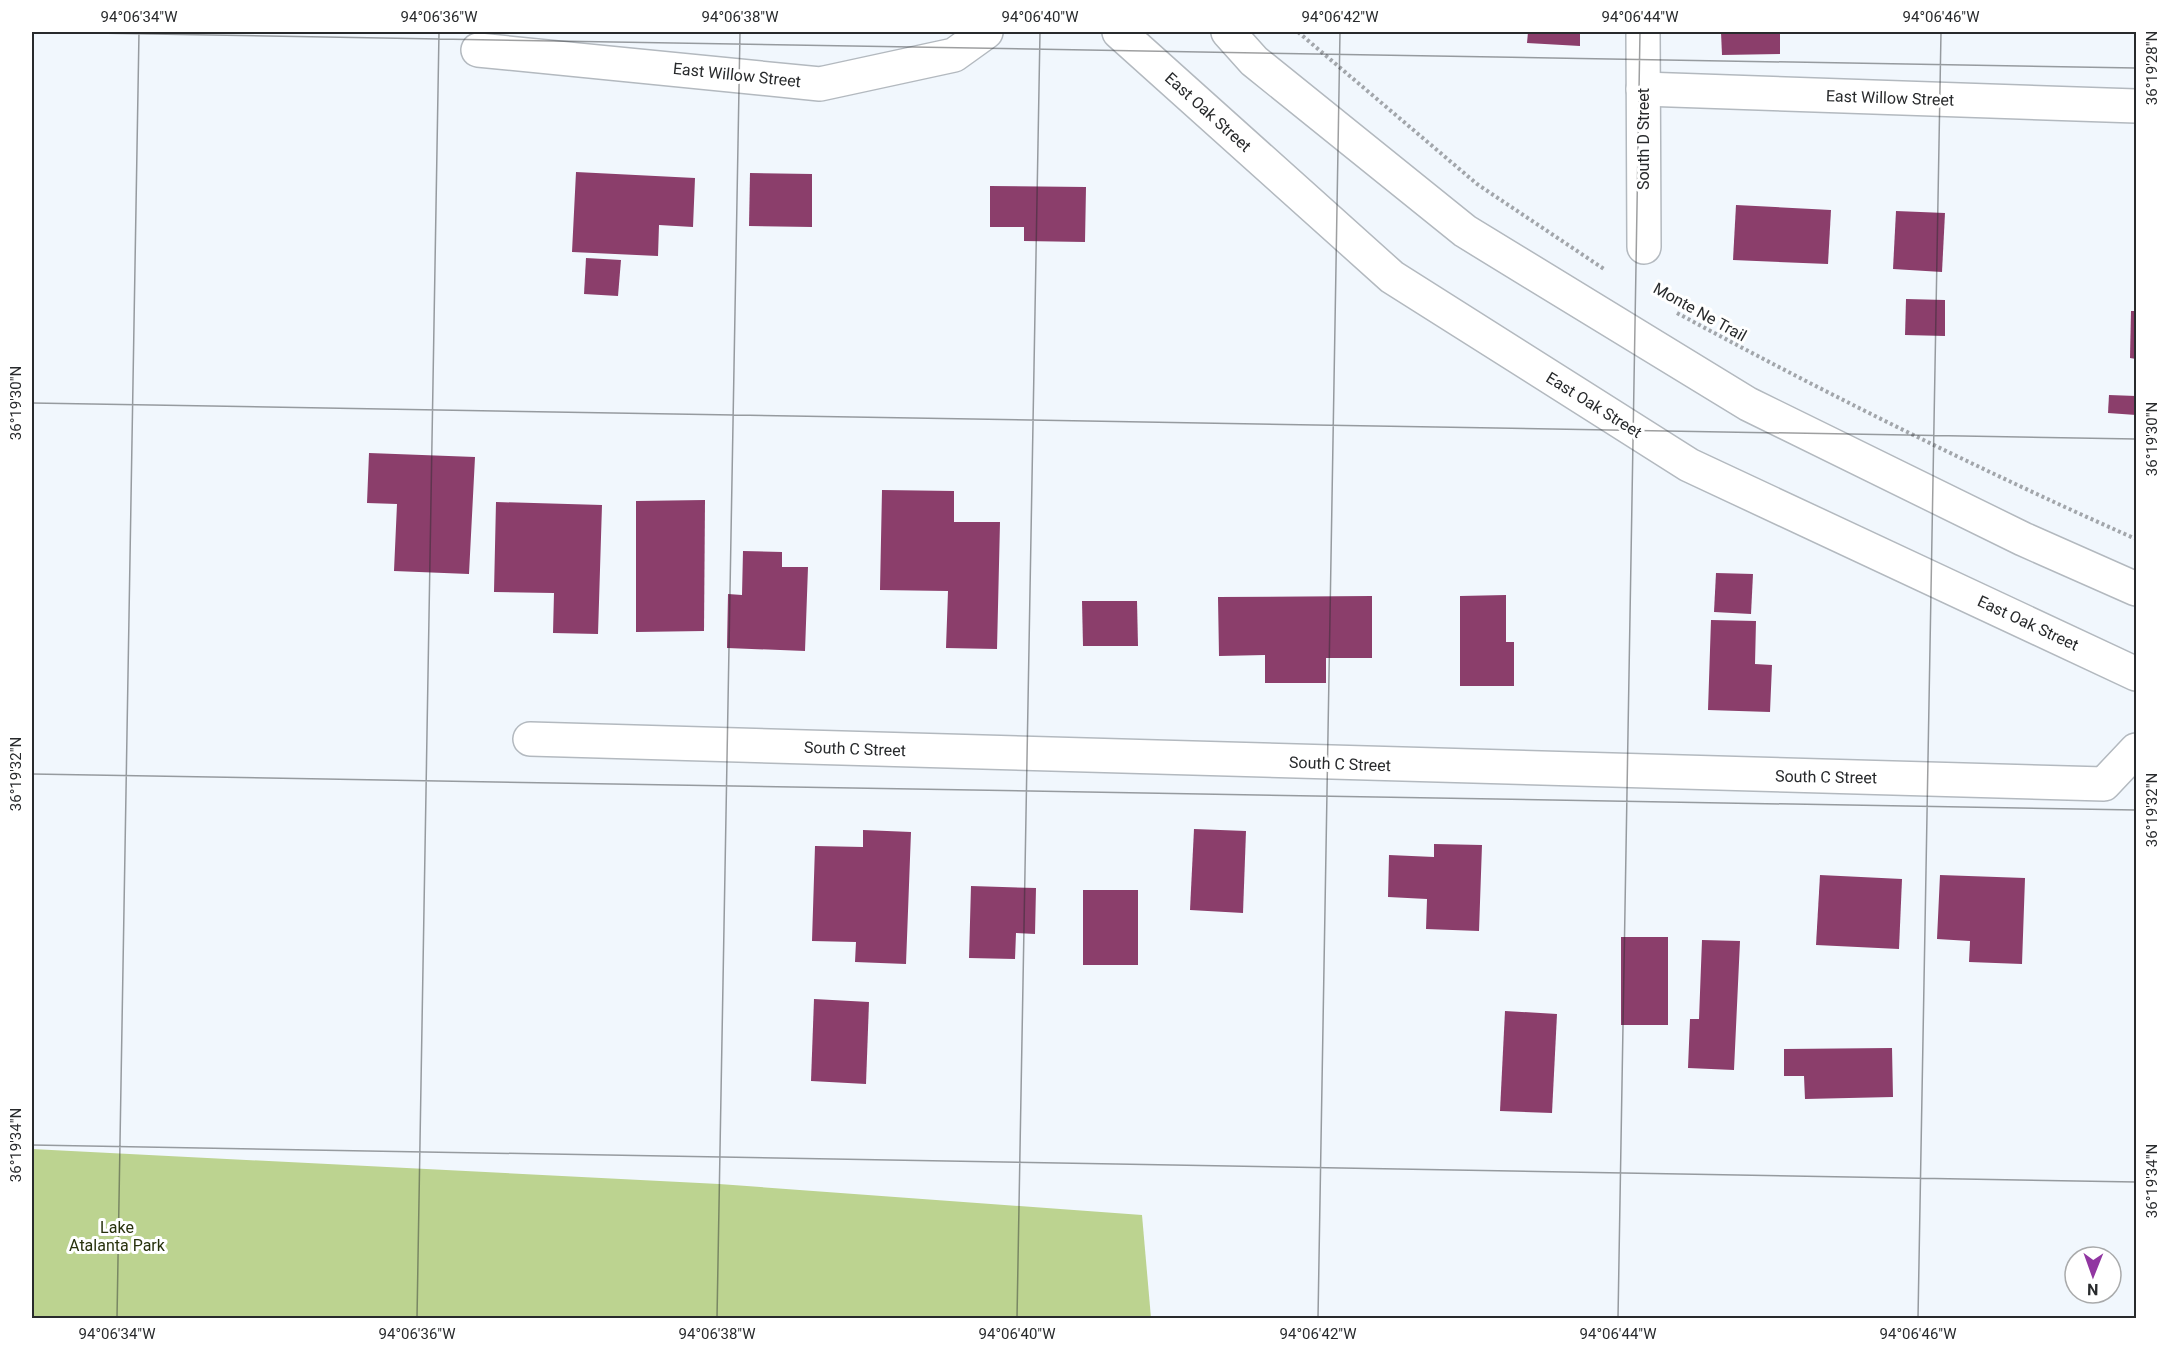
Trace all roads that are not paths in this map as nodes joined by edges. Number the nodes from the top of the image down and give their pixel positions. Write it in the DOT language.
graph roads {
  1 [pos="986,32"];
  2 [pos="1119,32"];
  3 [pos="1228,32"];
  4 [pos="1643,32"];
  5 [pos="478,50"];
  6 [pos="1642,89"];
  7 [pos="2136,106"];
  8 [pos="1644,247"];
  9 [pos="2136,589"];
  10 [pos="2136,674"];
  11 [pos="530,739"];
  12 [pos="2136,750"];
  1 -- 5 [label="street, East Willow Street"];
  2 -- 10 [label="street, East Oak Street"];
  3 -- 9 [label="street"];
  4 -- 6 [label="street, South D Street"];
  6 -- 7 [label="street, East Willow Street"];
  6 -- 8 [label="street, South D Street"];
  11 -- 12 [label="street, South C Street"];
}
